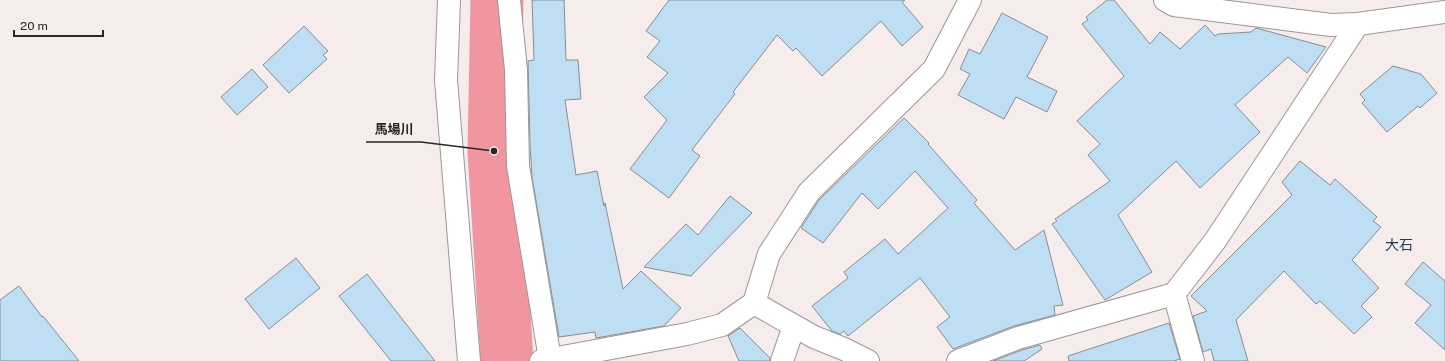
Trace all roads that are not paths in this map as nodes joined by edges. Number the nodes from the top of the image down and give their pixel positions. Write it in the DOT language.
graph roads {
  1 [pos="449,0"];
  2 [pos="509,0"];
  3 [pos="970,0"];
  4 [pos="1165,0"];
  5 [pos="1445,12"];
  6 [pos="1358,24"];
  7 [pos="1174,294"];
  8 [pos="754,303"];
  9 [pos="794,326"];
  10 [pos="546,360"];
  11 [pos="469,361"];
  12 [pos="782,361"];
  13 [pos="868,361"];
  14 [pos="958,361"];
  15 [pos="1193,361"];
  1 -- 11 [label="street"];
  2 -- 10 [label="street"];
  3 -- 8 [label="street"];
  4 -- 6 [label="street"];
  5 -- 6 [label="street"];
  6 -- 7 [label="street"];
  7 -- 14 [label="street"];
  7 -- 15 [label="street"];
  8 -- 9 [label="street"];
  8 -- 10 [label="street"];
  9 -- 12 [label="street"];
  9 -- 13 [label="street"];
}
